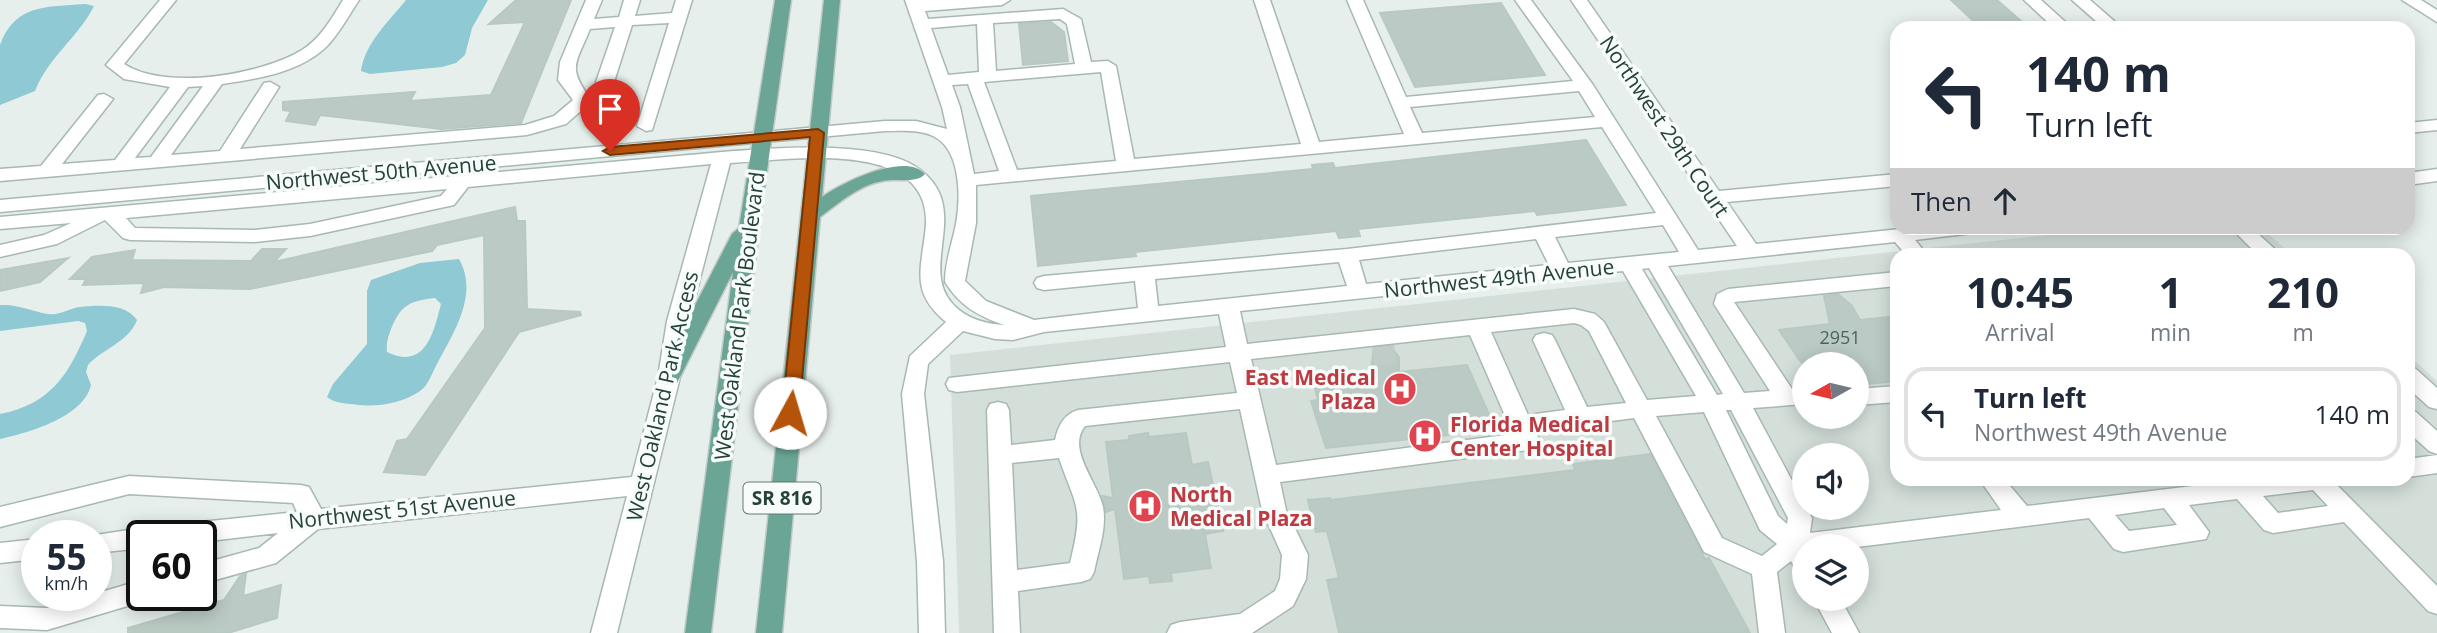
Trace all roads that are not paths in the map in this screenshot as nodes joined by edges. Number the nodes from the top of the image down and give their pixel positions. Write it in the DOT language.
graph roads {
  1 [pos="168,0"];
  2 [pos="351,0"];
  3 [pos="594,0"];
  4 [pos="632,0"];
  5 [pos="684,0"];
  6 [pos="783,0"];
  7 [pos="832,0"];
  8 [pos="1002,0"];
  9 [pos="1262,0"];
  10 [pos="1355,0"];
  11 [pos="1523,0"];
  12 [pos="1579,0"];
  13 [pos="2032,0"];
  14 [pos="2080,0"];
  15 [pos="2410,0"];
  16 [pos="976,1"];
  17 [pos="915,3"];
  18 [pos="679,17"];
  19 [pos="2437,18"];
  20 [pos="985,19"];
  21 [pos="625,21"];
  22 [pos="2056,21"];
  23 [pos="2106,21"];
  24 [pos="586,24"];
  25 [pos="922,24"];
  26 [pos="1084,68"];
  27 [pos="981,77"];
  28 [pos="216,80"];
  29 [pos="184,81"];
  30 [pos="942,81"];
  31 [pos="605,82"];
  32 [pos="1584,85"];
  33 [pos="271,87"];
  34 [pos="104,99"];
  35 [pos="1400,103"];
  36 [pos="1607,121"];
  37 [pos="2437,125"];
  38 [pos="646,126"];
  39 [pos="2415,127"];
  40 [pos="818,133"];
  41 [pos="763,138"];
  42 [pos="1415,138"];
  43 [pos="1312,148"];
  44 [pos="962,155"];
  45 [pos="226,156"];
  46 [pos="816,156"];
  47 [pos="760,158"];
  48 [pos="722,159"];
  49 [pos="156,163"];
  50 [pos="120,165"];
  51 [pos="1126,165"];
  52 [pos="47,171"];
  53 [pos="916,174"];
  54 [pos="0,175"];
  55 [pos="338,175"];
  56 [pos="1010,176"];
  57 [pos="2437,176"];
  58 [pos="311,178"];
  59 [pos="2415,178"];
  60 [pos="288,180"];
  61 [pos="966,180"];
  62 [pos="463,181"];
  63 [pos="1890,181"];
  64 [pos="330,193"];
  65 [pos="123,194"];
  66 [pos="301,196"];
  67 [pos="1714,197"];
  68 [pos="279,198"];
  69 [pos="0,206"];
  70 [pos="110,213"];
  71 [pos="751,213"];
  72 [pos="810,215"];
  73 [pos="1669,218"];
  74 [pos="0,223"];
  75 [pos="310,230"];
  76 [pos="1543,233"];
  77 [pos="1900,235"];
  78 [pos="2249,235"];
  79 [pos="255,236"];
  80 [pos="1911,248"];
  81 [pos="2263,248"];
  82 [pos="0,251"];
  83 [pos="1751,251"];
  84 [pos="1347,254"];
  85 [pos="1692,256"];
  86 [pos="1655,260"];
  87 [pos="1629,264"];
  88 [pos="1562,271"];
  89 [pos="1144,273"];
  90 [pos="1890,280"];
  91 [pos="1044,283"];
  92 [pos="1359,293"];
  93 [pos="1228,306"];
  94 [pos="1149,314"];
  95 [pos="959,322"];
  96 [pos="1478,326"];
  97 [pos="1032,328"];
  98 [pos="1353,340"];
  99 [pos="1544,340"];
  100 [pos="1391,347"];
  101 [pos="1239,353"];
  102 [pos="669,377"];
  103 [pos="2415,383"];
  104 [pos="957,384"];
  105 [pos="1792,392"];
  106 [pos="1890,395"];
  107 [pos="1792,396"];
  108 [pos="1869,396"];
  109 [pos="1250,400"];
  110 [pos="1738,401"];
  111 [pos="2437,401"];
  112 [pos="1711,402"];
  113 [pos="1640,409"];
  114 [pos="998,410"];
  115 [pos="1579,415"];
  116 [pos="1521,424"];
  117 [pos="2415,425"];
  118 [pos="2437,445"];
  119 [pos="1066,448"];
  120 [pos="1000,455"];
  121 [pos="2437,464"];
  122 [pos="2415,467"];
  123 [pos="1266,475"];
  124 [pos="641,485"];
  125 [pos="1997,486"];
  126 [pos="2267,486"];
  127 [pos="2323,486"];
  128 [pos="2242,489"];
  129 [pos="2169,498"];
  130 [pos="2095,508"];
  131 [pos="2350,512"];
  132 [pos="0,517"];
  133 [pos="2021,517"];
  134 [pos="313,519"];
  135 [pos="217,530"];
  136 [pos="1800,534"];
  137 [pos="1869,542"];
  138 [pos="1792,545"];
  139 [pos="21,551"];
  140 [pos="0,553"];
  141 [pos="1792,556"];
  142 [pos="1764,568"];
  143 [pos="217,570"];
  144 [pos="1005,582"];
  145 [pos="126,597"];
  146 [pos="2437,603"];
  147 [pos="1833,611"];
  148 [pos="0,617"];
  149 [pos="1219,630"];
  150 [pos="604,633"];
  151 [pos="698,633"];
  152 [pos="769,633"];
  153 [pos="932,633"];
  154 [pos="1007,633"];
  155 [pos="1180,633"];
  156 [pos="1772,633"];
  157 [pos="1846,633"];
  1 -- 29 [label="street"];
  2 -- 28 [label="street"];
  3 -- 24 [label="street"];
  4 -- 21 [label="street"];
  5 -- 18 [label="street"];
  6 -- 41 [label="main road, West Oakland Park Boulevard / SR 816"];
  7 -- 40 [label="main road, SR 816"];
  8 -- 16 [label="street"];
  9 -- 43 [label="street"];
  10 -- 35 [label="street"];
  11 -- 32 [label="street"];
  12 -- 67 [label="street, Northwest 29th Court"];
  13 -- 22 [label="street"];
  14 -- 23 [label="street"];
  15 -- 19 [label="street"];
  16 -- 17 [label="street"];
  17 -- 25 [label="street, Northwest 49th Avenue"];
  18 -- 21 [label="street"];
  18 -- 38 [label="street"];
  20 -- 25 [label="street"];
  20 -- 26 [label="street"];
  20 -- 27 [label="street"];
  21 -- 24 [label="street"];
  21 -- 31 [label="street"];
  24 -- 45 [label="street"];
  25 -- 30 [label="street, Northwest 49th Avenue"];
  26 -- 27 [label="street"];
  26 -- 51 [label="street"];
  27 -- 30 [label="street"];
  27 -- 56 [label="street"];
  28 -- 29 [label="street"];
  28 -- 49 [label="street"];
  29 -- 50 [label="street"];
  30 -- 44 [label="street, Northwest 49th Avenue"];
  32 -- 35 [label="street"];
  32 -- 36 [label="street"];
  33 -- 45 [label="street"];
  34 -- 52 [label="street"];
  35 -- 42 [label="street"];
  36 -- 42 [label="street"];
  36 -- 73 [label="street"];
  37 -- 39 [label="street"];
  40 -- 41 [label="street"];
  40 -- 44 [label="street"];
  40 -- 46 [label="main road, SR 816"];
  41 -- 47 [label="main road, West Oakland Park Boulevard / SR 816"];
  41 -- 55 [label="street, Northwest 50th Avenue"];
  42 -- 43 [label="street"];
  43 -- 51 [label="street"];
  44 -- 61 [label="street, Northwest 49th Avenue"];
  45 -- 49 [label="street"];
  46 -- 47 [label="street"];
  46 -- 53 [label="street"];
  46 -- 72 [label="main road, SR 816"];
  47 -- 48 [label="street, Northwest 50th Avenue"];
  47 -- 71 [label="main road, West Oakland Park Boulevard / SR 816"];
  48 -- 62 [label="street, Northwest 50th Avenue"];
  48 -- 102 [label="street, West Oakland Park Access"];
  49 -- 50 [label="street"];
  50 -- 52 [label="street"];
  51 -- 56 [label="street"];
  52 -- 54 [label="street"];
  53 -- 72 [label="main road"];
  53 -- 95 [label="street"];
  55 -- 58 [label="street, Northwest 50th Avenue"];
  55 -- 64 [label="street"];
  56 -- 61 [label="street"];
  57 -- 59 [label="street"];
  58 -- 60 [label="street, Northwest 50th Avenue"];
  58 -- 66 [label="street"];
  60 -- 65 [label="street, Northwest 50th Avenue"];
  60 -- 68 [label="street"];
  61 -- 97 [label="street, Northwest 49th Avenue"];
  62 -- 64 [label="street, Northwest 50th Avenue"];
  62 -- 75 [label="street"];
  63 -- 67 [label="street"];
  64 -- 66 [label="street, Northwest 50th Avenue"];
  64 -- 75 [label="street"];
  65 -- 69 [label="street, Northwest 50th Avenue"];
  65 -- 70 [label="street"];
  66 -- 68 [label="street, Northwest 50th Avenue"];
  67 -- 83 [label="street, Northwest 29th Court"];
  68 -- 70 [label="street, Northwest 50th Avenue"];
  68 -- 79 [label="street"];
  70 -- 74 [label="street, Northwest 50th Avenue"];
  70 -- 79 [label="street"];
  70 -- 82 [label="street"];
  71 -- 102 [label="main road"];
  71 -- 151 [label="main road, West Oakland Park Boulevard / SR 816"];
  72 -- 152 [label="main road, SR 816"];
  73 -- 76 [label="street"];
  73 -- 85 [label="street"];
  75 -- 79 [label="street"];
  76 -- 84 [label="street"];
  76 -- 88 [label="street"];
  77 -- 80 [label="street"];
  77 -- 83 [label="street, Northwest 49th Avenue"];
  78 -- 81 [label="street"];
  83 -- 85 [label="street, Northwest 49th Avenue"];
  84 -- 89 [label="street"];
  84 -- 92 [label="street"];
  85 -- 86 [label="street, Northwest 49th Avenue"];
  86 -- 87 [label="street, Northwest 49th Avenue"];
  86 -- 110 [label="street"];
  87 -- 88 [label="street, Northwest 49th Avenue"];
  87 -- 112 [label="street"];
  88 -- 92 [label="street, Northwest 49th Avenue"];
  89 -- 91 [label="street"];
  89 -- 94 [label="street"];
  90 -- 105 [label="street"];
  92 -- 93 [label="street, Northwest 49th Avenue"];
  93 -- 94 [label="street, Northwest 49th Avenue"];
  93 -- 101 [label="street"];
  94 -- 97 [label="street, Northwest 49th Avenue"];
  95 -- 97 [label="street, Northwest 49th Avenue"];
  95 -- 153 [label="street"];
  96 -- 100 [label="street"];
  96 -- 113 [label="street"];
  96 -- 116 [label="street"];
  98 -- 100 [label="street"];
  98 -- 100 [label="street"];
  98 -- 101 [label="street"];
  99 -- 115 [label="street"];
  101 -- 104 [label="street"];
  101 -- 109 [label="street"];
  102 -- 124 [label="street, West Oakland Park Access"];
  103 -- 111 [label="street"];
  106 -- 108 [label="street"];
  107 -- 110 [label="street"];
  109 -- 119 [label="street"];
  109 -- 123 [label="street"];
  110 -- 112 [label="street"];
  110 -- 136 [label="street"];
  112 -- 113 [label="street"];
  112 -- 138 [label="street"];
  113 -- 115 [label="street"];
  113 -- 142 [label="street"];
  114 -- 120 [label="street"];
  115 -- 116 [label="street"];
  116 -- 123 [label="street"];
  117 -- 118 [label="street"];
  119 -- 120 [label="street"];
  119 -- 144 [label="street"];
  120 -- 144 [label="street"];
  121 -- 122 [label="street"];
  123 -- 149 [label="street"];
  124 -- 134 [label="street, Northwest 51st Avenue"];
  124 -- 150 [label="street, West Oakland Park Access"];
  125 -- 133 [label="street"];
  126 -- 128 [label="street"];
  127 -- 131 [label="street"];
  128 -- 129 [label="street"];
  128 -- 131 [label="street"];
  129 -- 130 [label="street"];
  129 -- 130 [label="street"];
  130 -- 133 [label="street"];
  131 -- 146 [label="street"];
  132 -- 134 [label="street"];
  133 -- 137 [label="street"];
  134 -- 135 [label="street, Northwest 51st Avenue"];
  134 -- 143 [label="street"];
  139 -- 140 [label="street"];
  141 -- 142 [label="street"];
  142 -- 156 [label="street"];
  144 -- 154 [label="street"];
  145 -- 148 [label="street"];
  147 -- 157 [label="street"];
  149 -- 155 [label="street"];
}
